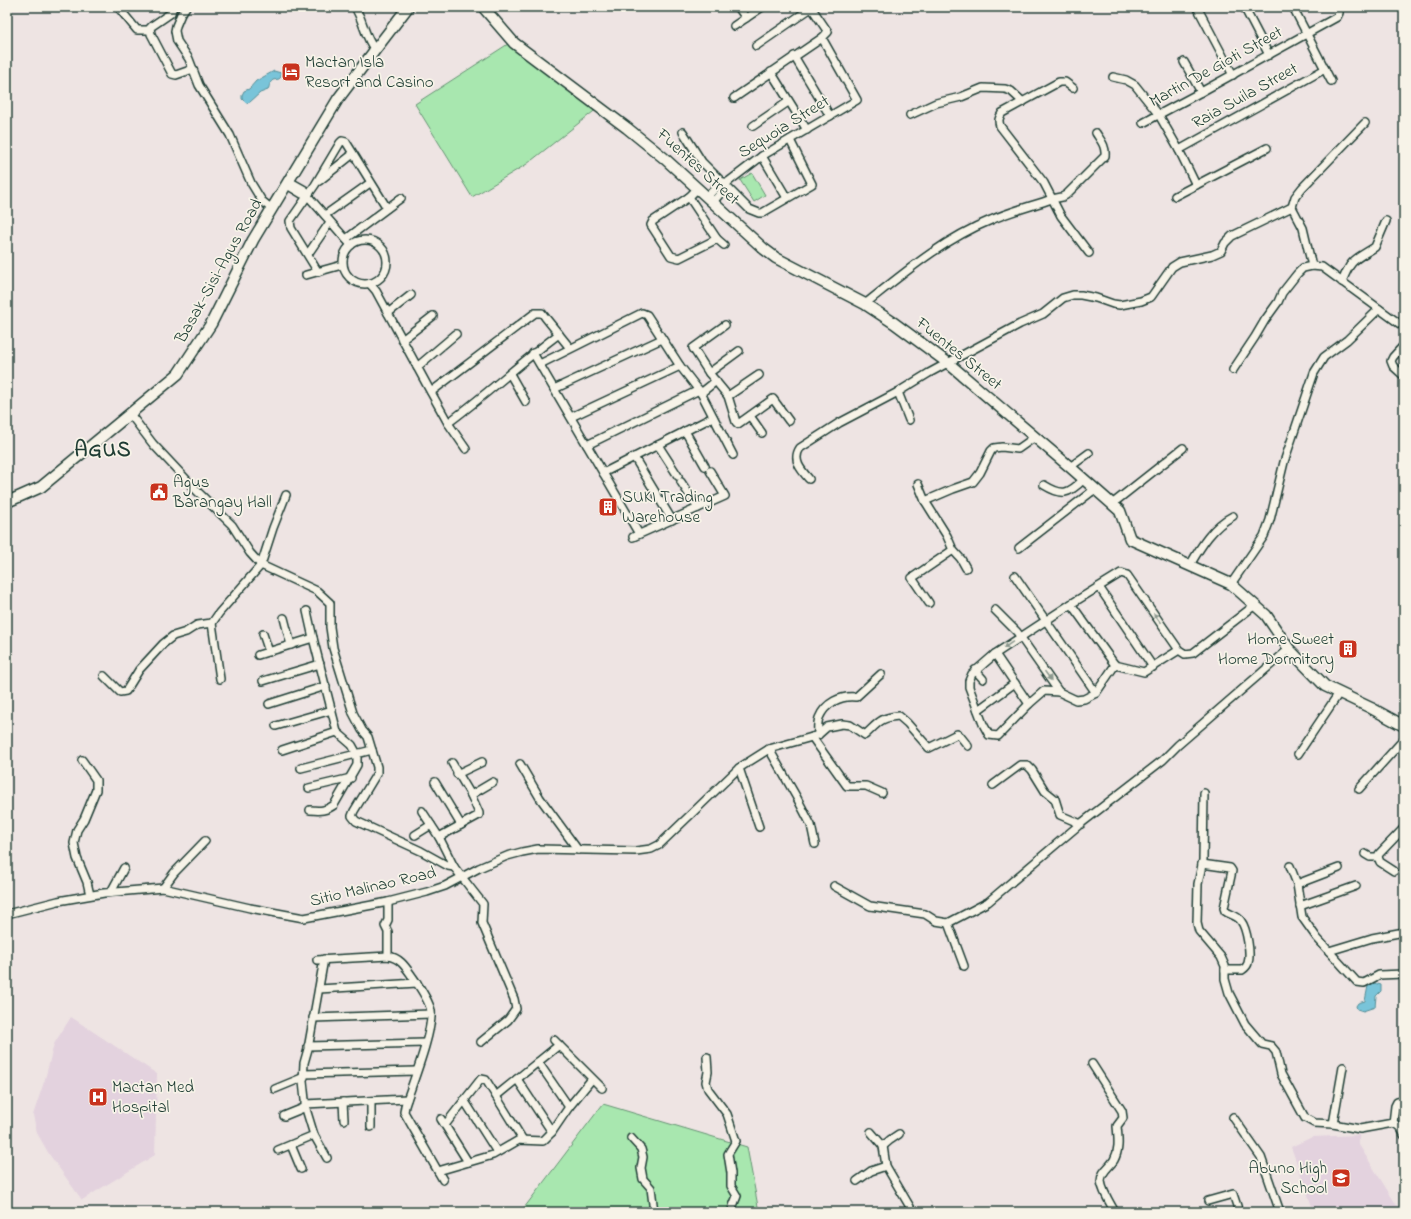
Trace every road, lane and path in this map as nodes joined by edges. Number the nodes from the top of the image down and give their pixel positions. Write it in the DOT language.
graph roads {
  1 [pos="118,7"];
  2 [pos="173,7"];
  3 [pos="186,7"];
  4 [pos="408,7"];
  5 [pos="484,7"];
  6 [pos="738,7"];
  7 [pos="762,7"];
  8 [pos="811,7"];
  9 [pos="1197,7"];
  10 [pos="1244,7"];
  11 [pos="1293,7"];
  12 [pos="1339,8"];
  13 [pos="357,11"];
  14 [pos="746,18"];
  15 [pos="734,26"];
  16 [pos="150,30"];
  17 [pos="1308,34"];
  18 [pos="822,38"];
  19 [pos="756,46"];
  20 [pos="375,50"];
  21 [pos="1269,55"];
  22 [pos="794,56"];
  23 [pos="1184,62"];
  24 [pos="193,69"];
  25 [pos="1325,69"];
  26 [pos="771,72"];
  27 [pos="1233,75"];
  28 [pos="1113,77"];
  29 [pos="1331,81"];
  30 [pos="1073,88"];
  31 [pos="1201,92"];
  32 [pos="734,98"];
  33 [pos="788,102"];
  34 [pos="1023,102"];
  35 [pos="910,115"];
  36 [pos="1159,115"];
  37 [pos="830,116"];
  38 [pos="1143,123"];
  39 [pos="1365,123"];
  40 [pos="753,126"];
  41 [pos="807,130"];
  42 [pos="683,132"];
  43 [pos="1096,133"];
  44 [pos="790,140"];
  45 [pos="1267,148"];
  46 [pos="1179,150"];
  47 [pos="353,154"];
  48 [pos="762,156"];
  49 [pos="288,183"];
  50 [pos="370,183"];
  51 [pos="725,183"];
  52 [pos="315,185"];
  53 [pos="1196,185"];
  54 [pos="698,188"];
  55 [pos="307,196"];
  56 [pos="1175,196"];
  57 [pos="689,197"];
  58 [pos="401,198"];
  59 [pos="787,198"];
  60 [pos="710,199"];
  61 [pos="1052,199"];
  62 [pos="1292,207"];
  63 [pos="386,208"];
  64 [pos="272,209"];
  65 [pos="325,215"];
  66 [pos="1386,221"];
  67 [pos="330,222"];
  68 [pos="717,239"];
  69 [pos="348,242"];
  70 [pos="724,245"];
  71 [pos="1089,253"];
  72 [pos="308,254"];
  73 [pos="342,265"];
  74 [pos="1312,266"];
  75 [pos="318,272"];
  76 [pos="306,275"];
  77 [pos="1342,282"];
  78 [pos="370,284"];
  79 [pos="411,295"];
  80 [pos="866,304"];
  81 [pos="1379,309"];
  82 [pos="388,313"];
  83 [pos="433,316"];
  84 [pos="725,325"];
  85 [pos="1404,327"];
  86 [pos="456,334"];
  87 [pos="559,334"];
  88 [pos="662,339"];
  89 [pos="402,340"];
  90 [pos="1404,344"];
  91 [pos="570,348"];
  92 [pos="739,351"];
  93 [pos="533,353"];
  94 [pos="948,363"];
  95 [pos="540,364"];
  96 [pos="680,366"];
  97 [pos="416,367"];
  98 [pos="1232,370"];
  99 [pos="709,373"];
  100 [pos="510,374"];
  101 [pos="758,375"];
  102 [pos="1404,376"];
  103 [pos="716,381"];
  104 [pos="554,389"];
  105 [pos="700,391"];
  106 [pos="431,392"];
  107 [pos="898,392"];
  108 [pos="728,396"];
  109 [pos="526,402"];
  110 [pos="130,414"];
  111 [pos="750,416"];
  112 [pos="571,417"];
  113 [pos="713,417"];
  114 [pos="909,420"];
  115 [pos="789,421"];
  116 [pos="448,423"];
  117 [pos="685,431"];
  118 [pos="762,433"];
  119 [pos="1035,437"];
  120 [pos="587,445"];
  121 [pos="658,445"];
  122 [pos="1183,448"];
  123 [pos="466,449"];
  124 [pos="1090,453"];
  125 [pos="733,455"];
  126 [pos="634,457"];
  127 [pos="1070,467"];
  128 [pos="603,473"];
  129 [pos="809,479"];
  130 [pos="1084,479"];
  131 [pos="918,484"];
  132 [pos="1044,485"];
  133 [pos="1095,489"];
  134 [pos="286,495"];
  135 [pos="925,501"];
  136 [pos="7,502"];
  137 [pos="1112,504"];
  138 [pos="698,508"];
  139 [pos="1233,516"];
  140 [pos="672,520"];
  141 [pos="1019,548"];
  142 [pos="953,550"];
  143 [pos="1190,565"];
  144 [pos="261,566"];
  145 [pos="966,568"];
  146 [pos="1015,576"];
  147 [pos="1231,584"];
  148 [pos="1099,587"];
  149 [pos="928,603"];
  150 [pos="1071,604"];
  151 [pos="1255,605"];
  152 [pos="995,610"];
  153 [pos="307,611"];
  154 [pos="284,618"];
  155 [pos="1046,620"];
  156 [pos="212,623"];
  157 [pos="263,634"];
  158 [pos="1020,637"];
  159 [pos="313,638"];
  160 [pos="291,645"];
  161 [pos="1289,649"];
  162 [pos="1179,650"];
  163 [pos="269,652"];
  164 [pos="995,654"];
  165 [pos="258,655"];
  166 [pos="320,664"];
  167 [pos="1115,665"];
  168 [pos="1153,667"];
  169 [pos="975,670"];
  170 [pos="881,674"];
  171 [pos="104,676"];
  172 [pos="220,679"];
  173 [pos="983,679"];
  174 [pos="263,681"];
  175 [pos="1015,683"];
  176 [pos="326,686"];
  177 [pos="1059,692"];
  178 [pos="1096,693"];
  179 [pos="1339,693"];
  180 [pos="269,704"];
  181 [pos="1029,704"];
  182 [pos="332,710"];
  183 [pos="978,710"];
  184 [pos="276,726"];
  185 [pos="1404,726"];
  186 [pos="338,732"];
  187 [pos="815,736"];
  188 [pos="1404,739"];
  189 [pos="968,746"];
  190 [pos="769,749"];
  191 [pos="282,750"];
  192 [pos="372,750"];
  193 [pos="357,754"];
  194 [pos="1298,754"];
  195 [pos="82,760"];
  196 [pos="482,762"];
  197 [pos="452,763"];
  198 [pos="520,764"];
  199 [pos="301,768"];
  200 [pos="739,768"];
  201 [pos="457,774"];
  202 [pos="351,778"];
  203 [pos="435,782"];
  204 [pos="493,782"];
  205 [pos="993,785"];
  206 [pos="309,788"];
  207 [pos="1359,789"];
  208 [pos="882,793"];
  209 [pos="1204,793"];
  210 [pos="471,795"];
  211 [pos="310,810"];
  212 [pos="422,811"];
  213 [pos="1081,824"];
  214 [pos="431,825"];
  215 [pos="461,825"];
  216 [pos="759,827"];
  217 [pos="1404,828"];
  218 [pos="415,835"];
  219 [pos="439,837"];
  220 [pos="205,840"];
  221 [pos="816,844"];
  222 [pos="578,850"];
  223 [pos="1365,854"];
  224 [pos="1378,857"];
  225 [pos="1202,864"];
  226 [pos="1290,866"];
  227 [pos="454,867"];
  228 [pos="124,868"];
  229 [pos="1339,868"];
  230 [pos="1394,871"];
  231 [pos="462,877"];
  232 [pos="1297,884"];
  233 [pos="834,886"];
  234 [pos="1356,886"];
  235 [pos="163,888"];
  236 [pos="111,892"];
  237 [pos="90,895"];
  238 [pos="388,902"];
  239 [pos="1300,906"];
  240 [pos="7,914"];
  241 [pos="948,923"];
  242 [pos="1404,932"];
  243 [pos="1329,951"];
  244 [pos="388,956"];
  245 [pos="964,966"];
  246 [pos="1225,970"];
  247 [pos="1404,974"];
  248 [pos="417,983"];
  249 [pos="319,989"];
  250 [pos="431,1014"];
  251 [pos="314,1018"];
  252 [pos="481,1042"];
  253 [pos="425,1043"];
  254 [pos="308,1046"];
  255 [pos="706,1057"];
  256 [pos="538,1062"];
  257 [pos="1092,1064"];
  258 [pos="1343,1066"];
  259 [pos="416,1071"];
  260 [pos="304,1076"];
  261 [pos="517,1079"];
  262 [pos="592,1079"];
  263 [pos="602,1088"];
  264 [pos="275,1090"];
  265 [pos="496,1096"];
  266 [pos="407,1099"];
  267 [pos="464,1100"];
  268 [pos="1404,1100"];
  269 [pos="371,1101"];
  270 [pos="343,1102"];
  271 [pos="306,1105"];
  272 [pos="569,1107"];
  273 [pos="284,1116"];
  274 [pos="1233,1117"];
  275 [pos="344,1120"];
  276 [pos="1393,1123"];
  277 [pos="1334,1124"];
  278 [pos="371,1127"];
  279 [pos="552,1132"];
  280 [pos="871,1132"];
  281 [pos="899,1134"];
  282 [pos="1404,1135"];
  283 [pos="314,1136"];
  284 [pos="631,1138"];
  285 [pos="523,1140"];
  286 [pos="291,1145"];
  287 [pos="883,1146"];
  288 [pos="278,1150"];
  289 [pos="497,1152"];
  290 [pos="327,1158"];
  291 [pos="468,1162"];
  292 [pos="886,1166"];
  293 [pos="301,1169"];
  294 [pos="438,1171"];
  295 [pos="443,1180"];
  296 [pos="857,1181"];
  297 [pos="1208,1201"];
  298 [pos="654,1212"];
  299 [pos="732,1212"];
  300 [pos="913,1212"];
  301 [pos="1115,1212"];
  302 [pos="1239,1212"];
  303 [pos="1280,1212"];
  1 -- 16 [label="street"];
  2 -- 16 [label="street"];
  3 -- 24 [label="street"];
  4 -- 20 [label="street, Basak-Sisi-Agus Road"];
  5 -- 54 [label="street, Fuentes Street"];
  6 -- 14 [label="street"];
  7 -- 14 [label="street"];
  8 -- 18 [label="street"];
  8 -- 19 [label="street"];
  9 -- 27 [label="street"];
  10 -- 21 [label="street"];
  11 -- 17 [label="street"];
  12 -- 17 [label="street, Martin De Gioti Street"];
  13 -- 20 [label="street"];
  14 -- 15 [label="street"];
  16 -- 24 [label="street"];
  17 -- 21 [label="street, Martin De Gioti Street"];
  17 -- 25 [label="street"];
  18 -- 22 [label="street"];
  18 -- 37 [label="street, Sequoia Street"];
  20 -- 49 [label="street, Basak-Sisi-Agus Road"];
  21 -- 27 [label="street, Martin De Gioti Street"];
  22 -- 26 [label="street"];
  22 -- 37 [label="street"];
  23 -- 31 [label="street"];
  24 -- 64 [label="street"];
  25 -- 29 [label="street"];
  25 -- 46 [label="street, Raia Suila Street"];
  26 -- 32 [label="street"];
  26 -- 33 [label="street"];
  27 -- 31 [label="street, Martin De Gioti Street"];
  28 -- 36 [label="street"];
  30 -- 34 [label="street"];
  31 -- 36 [label="street, Martin De Gioti Street"];
  33 -- 40 [label="street"];
  33 -- 41 [label="street"];
  34 -- 35 [label="street"];
  34 -- 61 [label="street"];
  36 -- 38 [label="street, Martin De Gioti Street"];
  36 -- 46 [label="street"];
  37 -- 41 [label="street, Sequoia Street"];
  39 -- 62 [label="street"];
  41 -- 44 [label="street, Sequoia Street"];
  42 -- 51 [label="street"];
  43 -- 61 [label="street"];
  44 -- 48 [label="street, Sequoia Street"];
  44 -- 59 [label="street"];
  45 -- 53 [label="street"];
  46 -- 53 [label="street"];
  47 -- 50 [label="street"];
  47 -- 52 [label="street"];
  47 -- 52 [label="street"];
  48 -- 51 [label="street, Sequoia Street"];
  48 -- 59 [label="street"];
  49 -- 55 [label="street"];
  49 -- 64 [label="street, Basak-Sisi-Agus Road"];
  50 -- 63 [label="street"];
  50 -- 65 [label="street"];
  51 -- 59 [label="street"];
  51 -- 60 [label="street, Sequoia Street"];
  52 -- 55 [label="street"];
  53 -- 56 [label="street"];
  54 -- 57 [label="street"];
  54 -- 60 [label="street, Fuentes Street"];
  55 -- 65 [label="street"];
  55 -- 72 [label="street"];
  57 -- 68 [label="street"];
  57 -- 68 [label="street"];
  58 -- 63 [label="street"];
  60 -- 80 [label="street, Fuentes Street"];
  61 -- 71 [label="street"];
  61 -- 80 [label="street"];
  62 -- 74 [label="street"];
  62 -- 94 [label="street"];
  63 -- 69 [label="street"];
  64 -- 110 [label="street, Basak-Sisi-Agus Road"];
  65 -- 67 [label="street"];
  66 -- 77 [label="street"];
  67 -- 69 [label="street"];
  67 -- 72 [label="street"];
  68 -- 70 [label="street"];
  69 -- 73 [label="street"];
  69 -- 78 [label="street"];
  72 -- 75 [label="street"];
  73 -- 75 [label="street"];
  73 -- 78 [label="street"];
  74 -- 77 [label="street"];
  74 -- 98 [label="street"];
  75 -- 76 [label="street"];
  77 -- 81 [label="street"];
  78 -- 82 [label="street"];
  79 -- 82 [label="street"];
  80 -- 94 [label="street, Fuentes Street"];
  81 -- 85 [label="street"];
  81 -- 147 [label="street"];
  82 -- 89 [label="street"];
  83 -- 89 [label="street"];
  84 -- 99 [label="street"];
  86 -- 97 [label="street"];
  87 -- 91 [label="street"];
  87 -- 93 [label="street"];
  87 -- 106 [label="street"];
  88 -- 91 [label="street"];
  88 -- 96 [label="street"];
  88 -- 104 [label="street"];
  89 -- 97 [label="street"];
  90 -- 102 [label="street"];
  91 -- 95 [label="street"];
  92 -- 99 [label="street"];
  93 -- 95 [label="street"];
  93 -- 100 [label="street"];
  94 -- 107 [label="street"];
  94 -- 119 [label="street, Fuentes Street"];
  95 -- 104 [label="street"];
  96 -- 105 [label="street"];
  96 -- 112 [label="street"];
  97 -- 106 [label="street"];
  99 -- 103 [label="street"];
  100 -- 109 [label="street"];
  100 -- 116 [label="street"];
  101 -- 108 [label="street"];
  103 -- 105 [label="street"];
  103 -- 108 [label="street"];
  104 -- 112 [label="street"];
  105 -- 113 [label="street"];
  105 -- 120 [label="street"];
  106 -- 116 [label="street"];
  107 -- 114 [label="street"];
  107 -- 129 [label="street"];
  108 -- 111 [label="street"];
  110 -- 136 [label="street, Basak-Sisi-Agus Road"];
  110 -- 144 [label="street"];
  111 -- 115 [label="street"];
  111 -- 118 [label="street"];
  112 -- 120 [label="street"];
  113 -- 117 [label="street"];
  113 -- 125 [label="street"];
  116 -- 123 [label="street"];
  117 -- 121 [label="street"];
  117 -- 138 [label="street"];
  119 -- 127 [label="street, Fuentes Street"];
  119 -- 135 [label="street"];
  120 -- 128 [label="street"];
  121 -- 126 [label="street"];
  121 -- 138 [label="street"];
  122 -- 137 [label="street"];
  124 -- 127 [label="street"];
  126 -- 128 [label="street"];
  126 -- 140 [label="street"];
  127 -- 130 [label="street, Fuentes Street"];
  128 -- 140 [label="street"];
  130 -- 132 [label="street"];
  130 -- 133 [label="street, Fuentes Street"];
  131 -- 135 [label="street"];
  133 -- 137 [label="street, Fuentes Street"];
  133 -- 141 [label="street"];
  134 -- 144 [label="street"];
  135 -- 142 [label="street"];
  137 -- 143 [label="street, Fuentes Street"];
  138 -- 140 [label="street"];
  139 -- 143 [label="street"];
  142 -- 145 [label="street"];
  142 -- 149 [label="street"];
  143 -- 147 [label="street, Fuentes Street"];
  144 -- 156 [label="street"];
  144 -- 192 [label="street"];
  146 -- 155 [label="street"];
  147 -- 151 [label="street, Fuentes Street"];
  148 -- 150 [label="street"];
  162 -- 148 [label="street, one-way"];
  148 -- 168 [label="street"];
  150 -- 155 [label="street"];
  150 -- 167 [label="street"];
  151 -- 161 [label="street, Fuentes Street"];
  151 -- 162 [label="street"];
  152 -- 158 [label="street"];
  153 -- 159 [label="street"];
  154 -- 160 [label="street"];
  155 -- 158 [label="street"];
  155 -- 178 [label="street"];
  156 -- 171 [label="street"];
  156 -- 172 [label="street"];
  157 -- 163 [label="street"];
  158 -- 164 [label="street, one-way"];
  158 -- 177 [label="street, one-way"];
  159 -- 160 [label="street"];
  159 -- 166 [label="street"];
  160 -- 163 [label="street"];
  161 -- 179 [label="street, Fuentes Street"];
  161 -- 213 [label="street"];
  162 -- 168 [label="street"];
  163 -- 165 [label="street"];
  164 -- 169 [label="street"];
  164 -- 175 [label="street"];
  166 -- 174 [label="street"];
  166 -- 176 [label="street"];
  167 -- 168 [label="street"];
  167 -- 178 [label="street"];
  169 -- 173 [label="street"];
  169 -- 183 [label="street"];
  170 -- 187 [label="street"];
  175 -- 181 [label="street"];
  175 -- 183 [label="street"];
  176 -- 180 [label="street"];
  176 -- 182 [label="street"];
  177 -- 178 [label="street"];
  177 -- 181 [label="street"];
  179 -- 185 [label="street, Fuentes Street"];
  179 -- 194 [label="street"];
  181 -- 183 [label="street"];
  182 -- 184 [label="street"];
  182 -- 186 [label="street"];
  186 -- 191 [label="street"];
  186 -- 193 [label="street"];
  187 -- 189 [label="street, Sitio Malinao Road"];
  187 -- 190 [label="street, Sitio Malinao Road"];
  187 -- 208 [label="street"];
  188 -- 207 [label="street"];
  190 -- 200 [label="street, Sitio Malinao Road"];
  190 -- 221 [label="street"];
  192 -- 193 [label="street"];
  192 -- 227 [label="street"];
  193 -- 199 [label="street"];
  193 -- 202 [label="street"];
  195 -- 237 [label="street"];
  196 -- 201 [label="street"];
  197 -- 201 [label="street"];
  198 -- 222 [label="street"];
  200 -- 216 [label="street"];
  200 -- 222 [label="street, Sitio Malinao Road"];
  201 -- 210 [label="street"];
  202 -- 206 [label="street"];
  202 -- 211 [label="street"];
  203 -- 215 [label="street"];
  204 -- 210 [label="street"];
  205 -- 213 [label="street"];
  209 -- 225 [label="street"];
  210 -- 215 [label="street"];
  212 -- 214 [label="street"];
  213 -- 241 [label="street"];
  214 -- 218 [label="street"];
  214 -- 219 [label="street"];
  215 -- 219 [label="street"];
  217 -- 224 [label="street"];
  219 -- 227 [label="street"];
  220 -- 235 [label="street"];
  222 -- 231 [label="street, Sitio Malinao Road"];
  223 -- 224 [label="street"];
  224 -- 230 [label="street"];
  225 -- 246 [label="street"];
  225 -- 246 [label="street"];
  226 -- 232 [label="street"];
  227 -- 231 [label="street"];
  228 -- 236 [label="street"];
  229 -- 232 [label="street"];
  231 -- 238 [label="street, Sitio Malinao Road"];
  231 -- 252 [label="street"];
  232 -- 239 [label="street"];
  233 -- 241 [label="street"];
  234 -- 239 [label="street"];
  235 -- 236 [label="street, Sitio Malinao Road"];
  235 -- 238 [label="street, Sitio Malinao Road"];
  236 -- 237 [label="street, Sitio Malinao Road"];
  237 -- 240 [label="street, Sitio Malinao Road"];
  238 -- 244 [label="street"];
  239 -- 243 [label="street"];
  241 -- 245 [label="street"];
  242 -- 243 [label="street"];
  243 -- 247 [label="street"];
  244 -- 248 [label="street"];
  244 -- 249 [label="street"];
  246 -- 277 [label="street"];
  248 -- 249 [label="street"];
  248 -- 250 [label="street"];
  249 -- 251 [label="street"];
  250 -- 251 [label="street"];
  250 -- 253 [label="street"];
  251 -- 254 [label="street"];
  253 -- 254 [label="street"];
  253 -- 259 [label="street"];
  254 -- 260 [label="street"];
  255 -- 299 [label="street"];
  256 -- 261 [label="street"];
  256 -- 262 [label="street"];
  256 -- 272 [label="street"];
  257 -- 301 [label="street"];
  258 -- 277 [label="street"];
  259 -- 260 [label="street"];
  259 -- 266 [label="street"];
  260 -- 264 [label="street"];
  260 -- 271 [label="street"];
  261 -- 265 [label="street"];
  261 -- 279 [label="street"];
  262 -- 263 [label="street"];
  262 -- 272 [label="street"];
  265 -- 267 [label="street"];
  265 -- 285 [label="street"];
  266 -- 269 [label="street"];
  266 -- 294 [label="street"];
  267 -- 289 [label="street"];
  267 -- 291 [label="street"];
  268 -- 276 [label="street"];
  269 -- 270 [label="street"];
  269 -- 278 [label="street"];
  270 -- 271 [label="street"];
  270 -- 275 [label="street"];
  271 -- 273 [label="street"];
  271 -- 283 [label="street"];
  272 -- 279 [label="street"];
  274 -- 303 [label="street"];
  276 -- 277 [label="street"];
  276 -- 282 [label="street"];
  279 -- 285 [label="street"];
  280 -- 287 [label="street"];
  281 -- 287 [label="street"];
  283 -- 286 [label="street"];
  283 -- 290 [label="street"];
  284 -- 298 [label="street"];
  285 -- 289 [label="street"];
  286 -- 288 [label="street"];
  286 -- 293 [label="street"];
  287 -- 292 [label="street"];
  289 -- 291 [label="street"];
  291 -- 294 [label="street"];
  292 -- 296 [label="street"];
  292 -- 300 [label="street"];
  294 -- 295 [label="street"];
  297 -- 302 [label="street"];
}
